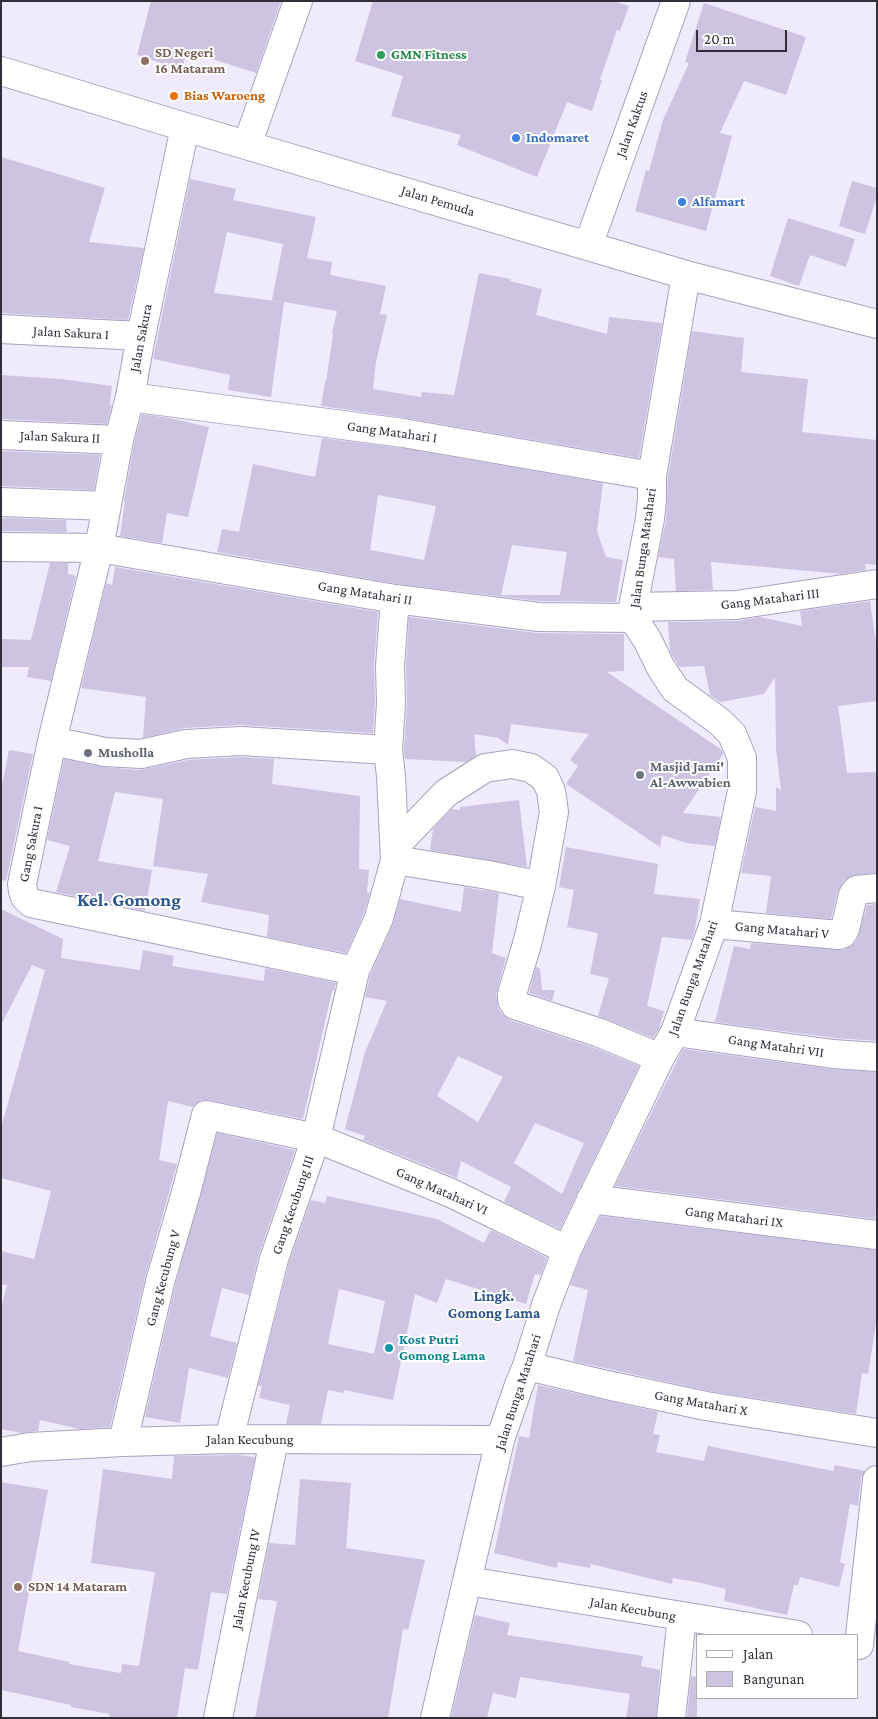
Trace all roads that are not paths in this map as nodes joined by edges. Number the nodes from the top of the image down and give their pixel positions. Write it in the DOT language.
graph roads {
  1 [pos="298,1"];
  2 [pos="676,1"];
  3 [pos="1,71"];
  4 [pos="184,127"];
  5 [pos="247,145"];
  6 [pos="588,246"];
  7 [pos="686,275"];
  8 [pos="877,324"];
  9 [pos="1,329"];
  10 [pos="141,336"];
  11 [pos="130,397"];
  12 [pos="1,435"];
  13 [pos="119,440"];
  14 [pos="652,476"];
  15 [pos="1,502"];
  16 [pos="107,506"];
  17 [pos="1,546"];
  18 [pos="98,548"];
  19 [pos="877,584"];
  20 [pos="395,599"];
  21 [pos="633,613"];
  22 [pos="52,741"];
  23 [pos="388,750"];
  24 [pos="395,853"];
  25 [pos="541,886"];
  26 [pos="877,888"];
  27 [pos="714,924"];
  28 [pos="355,971"];
  29 [pos="675,1032"];
  30 [pos="660,1058"];
  31 [pos="877,1058"];
  32 [pos="206,1115"];
  33 [pos="316,1138"];
  34 [pos="591,1199"];
  35 [pos="877,1235"];
  36 [pos="567,1250"];
  37 [pos="526,1366"];
  38 [pos="877,1433"];
  39 [pos="229,1438"];
  40 [pos="274,1440"];
  41 [pos="500,1440"];
  42 [pos="123,1442"];
  43 [pos="1,1452"];
  44 [pos="877,1480"];
  45 [pos="468,1581"];
  46 [pos="682,1617"];
  47 [pos="792,1634"];
  48 [pos="864,1645"];
  49 [pos="218,1718"];
  50 [pos="435,1718"];
  51 [pos="671,1718"];
  1 -- 5 [label="street"];
  2 -- 6 [label="street, Jalan Kaktus"];
  3 -- 4 [label="street, Jalan Pemuda"];
  4 -- 5 [label="street, Jalan Pemuda"];
  4 -- 10 [label="street, Jalan Sakura"];
  5 -- 6 [label="street, Jalan Pemuda"];
  6 -- 7 [label="street, Jalan Pemuda"];
  7 -- 8 [label="street, Jalan Pemuda"];
  7 -- 14 [label="street, Jalan Bunga Matahari"];
  9 -- 10 [label="street, Jalan Sakura I"];
  10 -- 11 [label="street, Jalan Sakura"];
  11 -- 13 [label="street, Jalan Sakura"];
  11 -- 14 [label="street, Gang Matahari I"];
  12 -- 13 [label="street, Jalan Sakura II"];
  13 -- 16 [label="street, Jalan Sakura"];
  14 -- 21 [label="street, Jalan Bunga Matahari"];
  15 -- 16 [label="street"];
  16 -- 18 [label="street, Jalan Sakura"];
  17 -- 18 [label="street, Gang Matahari II"];
  18 -- 20 [label="street, Gang Matahari II"];
  18 -- 22 [label="street, Gang Sakura I"];
  19 -- 21 [label="street, Gang Matahari III"];
  20 -- 21 [label="street, Gang Matahari II"];
  20 -- 23 [label="street"];
  21 -- 27 [label="street, Jalan Bunga Matahari"];
  22 -- 23 [label="street"];
  22 -- 28 [label="street, Gang Sakura I"];
  23 -- 24 [label="street"];
  24 -- 25 [label="street"];
  24 -- 25 [label="street"];
  24 -- 28 [label="street, Gang Kecubung III"];
  25 -- 30 [label="street"];
  26 -- 27 [label="street, Gang Matahari V"];
  27 -- 29 [label="street, Jalan Bunga Matahari"];
  28 -- 33 [label="street, Gang Kecubung III"];
  29 -- 30 [label="street, Jalan Bunga Matahari"];
  29 -- 31 [label="street, Gang Matahri VII"];
  30 -- 34 [label="street, Jalan Bunga Matahari"];
  32 -- 33 [label="street, Gang Matahari VI"];
  32 -- 42 [label="street, Gang Kecubung V"];
  33 -- 36 [label="street, Gang Matahari VI"];
  33 -- 39 [label="street, Gang Kecubung III"];
  34 -- 35 [label="street, Gang Matahari IX"];
  34 -- 36 [label="street, Jalan Bunga Matahari"];
  36 -- 37 [label="street, Jalan Bunga Matahari"];
  37 -- 38 [label="street, Gang Matahari X"];
  37 -- 41 [label="street, Jalan Bunga Matahari"];
  39 -- 40 [label="street, Jalan Kecubung"];
  39 -- 42 [label="street, Jalan Kecubung"];
  40 -- 41 [label="street, Jalan Kecubung"];
  40 -- 49 [label="street, Jalan Kecubung IV"];
  41 -- 45 [label="street, Jalan Bunga Matahari"];
  42 -- 43 [label="street, Jalan Kecubung"];
  44 -- 48 [label="street"];
  45 -- 46 [label="street, Jalan Kecubung"];
  45 -- 50 [label="street, Jalan Bunga Matahari"];
  46 -- 47 [label="street, Jalan Kecubung"];
  46 -- 51 [label="street"];
}
